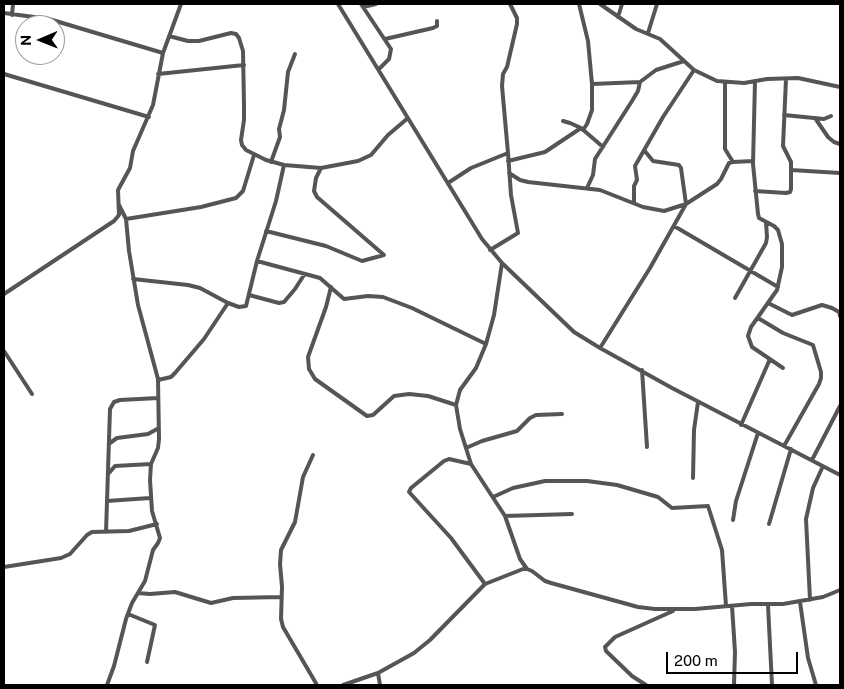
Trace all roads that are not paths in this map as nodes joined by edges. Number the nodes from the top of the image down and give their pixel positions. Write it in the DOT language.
graph roads {
  1 [pos="13,4"];
  2 [pos="181,4"];
  3 [pos="338,4"];
  4 [pos="376,4"];
  5 [pos="510,4"];
  6 [pos="579,4"];
  7 [pos="600,4"];
  8 [pos="622,4"];
  9 [pos="657,4"];
  10 [pos="362,6"];
  11 [pos="4,14"];
  12 [pos="12,15"];
  13 [pos="618,17"];
  14 [pos="437,21"];
  15 [pos="648,33"];
  16 [pos="169,36"];
  17 [pos="385,39"];
  18 [pos="163,53"];
  19 [pos="295,54"];
  20 [pos="684,61"];
  21 [pos="244,65"];
  22 [pos="379,69"];
  23 [pos="694,70"];
  24 [pos="4,74"];
  25 [pos="158,74"];
  26 [pos="786,79"];
  27 [pos="755,81"];
  28 [pos="640,82"];
  29 [pos="724,82"];
  30 [pos="592,84"];
  31 [pos="840,88"];
  32 [pos="784,115"];
  33 [pos="831,116"];
  34 [pos="149,117"];
  35 [pos="408,118"];
  36 [pos="815,118"];
  37 [pos="563,121"];
  38 [pos="582,129"];
  39 [pos="840,144"];
  40 [pos="603,147"];
  41 [pos="644,150"];
  42 [pos="508,153"];
  43 [pos="254,155"];
  44 [pos="508,161"];
  45 [pos="753,161"];
  46 [pos="271,162"];
  47 [pos="733,162"];
  48 [pos="284,165"];
  49 [pos="321,168"];
  50 [pos="791,170"];
  51 [pos="509,173"];
  52 [pos="840,173"];
  53 [pos="448,183"];
  54 [pos="587,188"];
  55 [pos="755,191"];
  56 [pos="634,203"];
  57 [pos="686,204"];
  58 [pos="119,205"];
  59 [pos="126,219"];
  60 [pos="766,222"];
  61 [pos="674,226"];
  62 [pos="266,231"];
  63 [pos="490,250"];
  64 [pos="257,261"];
  65 [pos="502,263"];
  66 [pos="751,270"];
  67 [pos="304,274"];
  68 [pos="133,278"];
  69 [pos="331,287"];
  70 [pos="778,287"];
  71 [pos="4,294"];
  72 [pos="249,295"];
  73 [pos="735,298"];
  74 [pos="228,303"];
  75 [pos="768,303"];
  76 [pos="840,312"];
  77 [pos="758,318"];
  78 [pos="486,344"];
  79 [pos="600,348"];
  80 [pos="4,351"];
  81 [pos="770,359"];
  82 [pos="784,368"];
  83 [pos="642,370"];
  84 [pos="158,380"];
  85 [pos="32,394"];
  86 [pos="158,398"];
  87 [pos="698,402"];
  88 [pos="456,405"];
  89 [pos="840,406"];
  90 [pos="562,414"];
  91 [pos="741,425"];
  92 [pos="159,428"];
  93 [pos="758,433"];
  94 [pos="110,443"];
  95 [pos="784,446"];
  96 [pos="647,447"];
  97 [pos="466,448"];
  98 [pos="791,450"];
  99 [pos="313,454"];
  100 [pos="812,460"];
  101 [pos="151,464"];
  102 [pos="471,464"];
  103 [pos="823,466"];
  104 [pos="108,474"];
  105 [pos="840,475"];
  106 [pos="693,478"];
  107 [pos="494,497"];
  108 [pos="150,498"];
  109 [pos="107,501"];
  110 [pos="572,514"];
  111 [pos="504,516"];
  112 [pos="733,520"];
  113 [pos="157,524"];
  114 [pos="769,524"];
  115 [pos="106,532"];
  116 [pos="4,568"];
  117 [pos="527,568"];
  118 [pos="485,584"];
  119 [pos="840,590"];
  120 [pos="138,593"];
  121 [pos="282,597"];
  122 [pos="810,600"];
  123 [pos="800,602"];
  124 [pos="768,604"];
  125 [pos="726,606"];
  126 [pos="732,606"];
  127 [pos="675,610"];
  128 [pos="128,614"];
  129 [pos="147,662"];
  130 [pos="378,673"];
  131 [pos="636,680"];
  132 [pos="107,685"];
  133 [pos="317,685"];
  134 [pos="343,685"];
  135 [pos="348,685"];
  136 [pos="380,685"];
  137 [pos="633,685"];
  138 [pos="646,685"];
  139 [pos="734,685"];
  140 [pos="772,685"];
  141 [pos="816,685"];
  1 -- 12 [label="street"];
  2 -- 16 [label="street"];
  3 -- 22 [label="street"];
  4 -- 10 [label="street"];
  5 -- 42 [label="street"];
  6 -- 30 [label="street"];
  7 -- 13 [label="street"];
  8 -- 13 [label="street"];
  9 -- 15 [label="street"];
  10 -- 17 [label="street"];
  11 -- 12 [label="street"];
  12 -- 18 [label="street"];
  13 -- 15 [label="street"];
  14 -- 17 [label="street"];
  15 -- 20 [label="street"];
  16 -- 18 [label="street"];
  16 -- 21 [label="street"];
  17 -- 22 [label="street"];
  18 -- 25 [label="street"];
  19 -- 46 [label="street"];
  20 -- 23 [label="street"];
  20 -- 28 [label="street"];
  21 -- 25 [label="street"];
  21 -- 43 [label="street"];
  22 -- 35 [label="street"];
  23 -- 29 [label="street"];
  23 -- 41 [label="street"];
  24 -- 34 [label="street"];
  25 -- 34 [label="street"];
  26 -- 27 [label="street"];
  26 -- 31 [label="street"];
  26 -- 32 [label="street"];
  27 -- 29 [label="street"];
  27 -- 45 [label="street"];
  28 -- 30 [label="street"];
  28 -- 40 [label="street"];
  29 -- 47 [label="street"];
  30 -- 38 [label="street"];
  32 -- 36 [label="street"];
  32 -- 50 [label="street"];
  33 -- 36 [label="street"];
  34 -- 58 [label="street"];
  35 -- 49 [label="street"];
  35 -- 53 [label="street"];
  36 -- 39 [label="street"];
  37 -- 38 [label="street"];
  38 -- 40 [label="street"];
  38 -- 44 [label="street"];
  40 -- 54 [label="street"];
  41 -- 56 [label="street"];
  41 -- 57 [label="street"];
  42 -- 44 [label="street"];
  42 -- 53 [label="street"];
  43 -- 46 [label="street"];
  43 -- 59 [label="street"];
  44 -- 51 [label="street"];
  45 -- 47 [label="street"];
  45 -- 55 [label="street"];
  46 -- 48 [label="street"];
  47 -- 57 [label="street"];
  48 -- 49 [label="street"];
  48 -- 62 [label="street"];
  49 -- 62 [label="street"];
  50 -- 52 [label="street"];
  50 -- 55 [label="street"];
  51 -- 54 [label="street"];
  51 -- 63 [label="street"];
  53 -- 63 [label="street"];
  54 -- 56 [label="street"];
  55 -- 60 [label="street"];
  56 -- 57 [label="street"];
  57 -- 61 [label="street"];
  58 -- 59 [label="street"];
  58 -- 71 [label="street"];
  59 -- 68 [label="street"];
  60 -- 66 [label="street"];
  60 -- 70 [label="street"];
  61 -- 66 [label="street"];
  61 -- 79 [label="street"];
  62 -- 64 [label="street"];
  63 -- 65 [label="street"];
  64 -- 67 [label="street"];
  64 -- 72 [label="street"];
  65 -- 78 [label="street"];
  65 -- 79 [label="street"];
  66 -- 70 [label="street"];
  66 -- 73 [label="street"];
  67 -- 69 [label="street"];
  67 -- 72 [label="street"];
  68 -- 74 [label="street"];
  68 -- 84 [label="street"];
  69 -- 78 [label="street"];
  69 -- 88 [label="street"];
  70 -- 75 [label="street"];
  72 -- 74 [label="street"];
  74 -- 84 [label="street"];
  75 -- 76 [label="street"];
  75 -- 77 [label="street"];
  77 -- 81 [label="street"];
  77 -- 95 [label="street"];
  78 -- 88 [label="street"];
  79 -- 83 [label="street"];
  80 -- 85 [label="street"];
  81 -- 82 [label="street"];
  81 -- 91 [label="street"];
  83 -- 87 [label="street"];
  83 -- 96 [label="street"];
  84 -- 86 [label="street"];
  86 -- 92 [label="street"];
  86 -- 94 [label="street"];
  87 -- 91 [label="street"];
  87 -- 106 [label="street"];
  88 -- 97 [label="street"];
  89 -- 100 [label="street"];
  90 -- 97 [label="street"];
  91 -- 93 [label="street"];
  92 -- 94 [label="street"];
  92 -- 101 [label="street"];
  93 -- 95 [label="street"];
  93 -- 112 [label="street"];
  94 -- 104 [label="street"];
  95 -- 98 [label="street"];
  97 -- 102 [label="street"];
  98 -- 100 [label="street"];
  98 -- 114 [label="street"];
  99 -- 121 [label="street"];
  100 -- 103 [label="street"];
  101 -- 104 [label="street"];
  101 -- 108 [label="street"];
  102 -- 107 [label="street"];
  102 -- 118 [label="street"];
  103 -- 105 [label="street"];
  103 -- 122 [label="street"];
  104 -- 109 [label="street"];
  107 -- 111 [label="street"];
  107 -- 125 [label="street"];
  108 -- 109 [label="street"];
  108 -- 113 [label="street"];
  109 -- 115 [label="street"];
  110 -- 111 [label="street"];
  111 -- 117 [label="street"];
  113 -- 115 [label="street"];
  113 -- 120 [label="street"];
  115 -- 116 [label="street"];
  117 -- 118 [label="street"];
  117 -- 127 [label="street"];
  118 -- 130 [label="street"];
  119 -- 122 [label="street"];
  120 -- 121 [label="street"];
  120 -- 128 [label="street"];
  121 -- 133 [label="street"];
  122 -- 123 [label="street"];
  123 -- 124 [label="street"];
  123 -- 141 [label="street"];
  124 -- 126 [label="street"];
  124 -- 140 [label="street"];
  125 -- 126 [label="street"];
  125 -- 127 [label="street"];
  126 -- 139 [label="street"];
  127 -- 131 [label="street"];
  128 -- 129 [label="street"];
  128 -- 132 [label="street"];
  130 -- 135 [label="street"];
  130 -- 136 [label="street"];
  131 -- 137 [label="street"];
  131 -- 138 [label="street"];
  134 -- 135 [label="street"];
}
